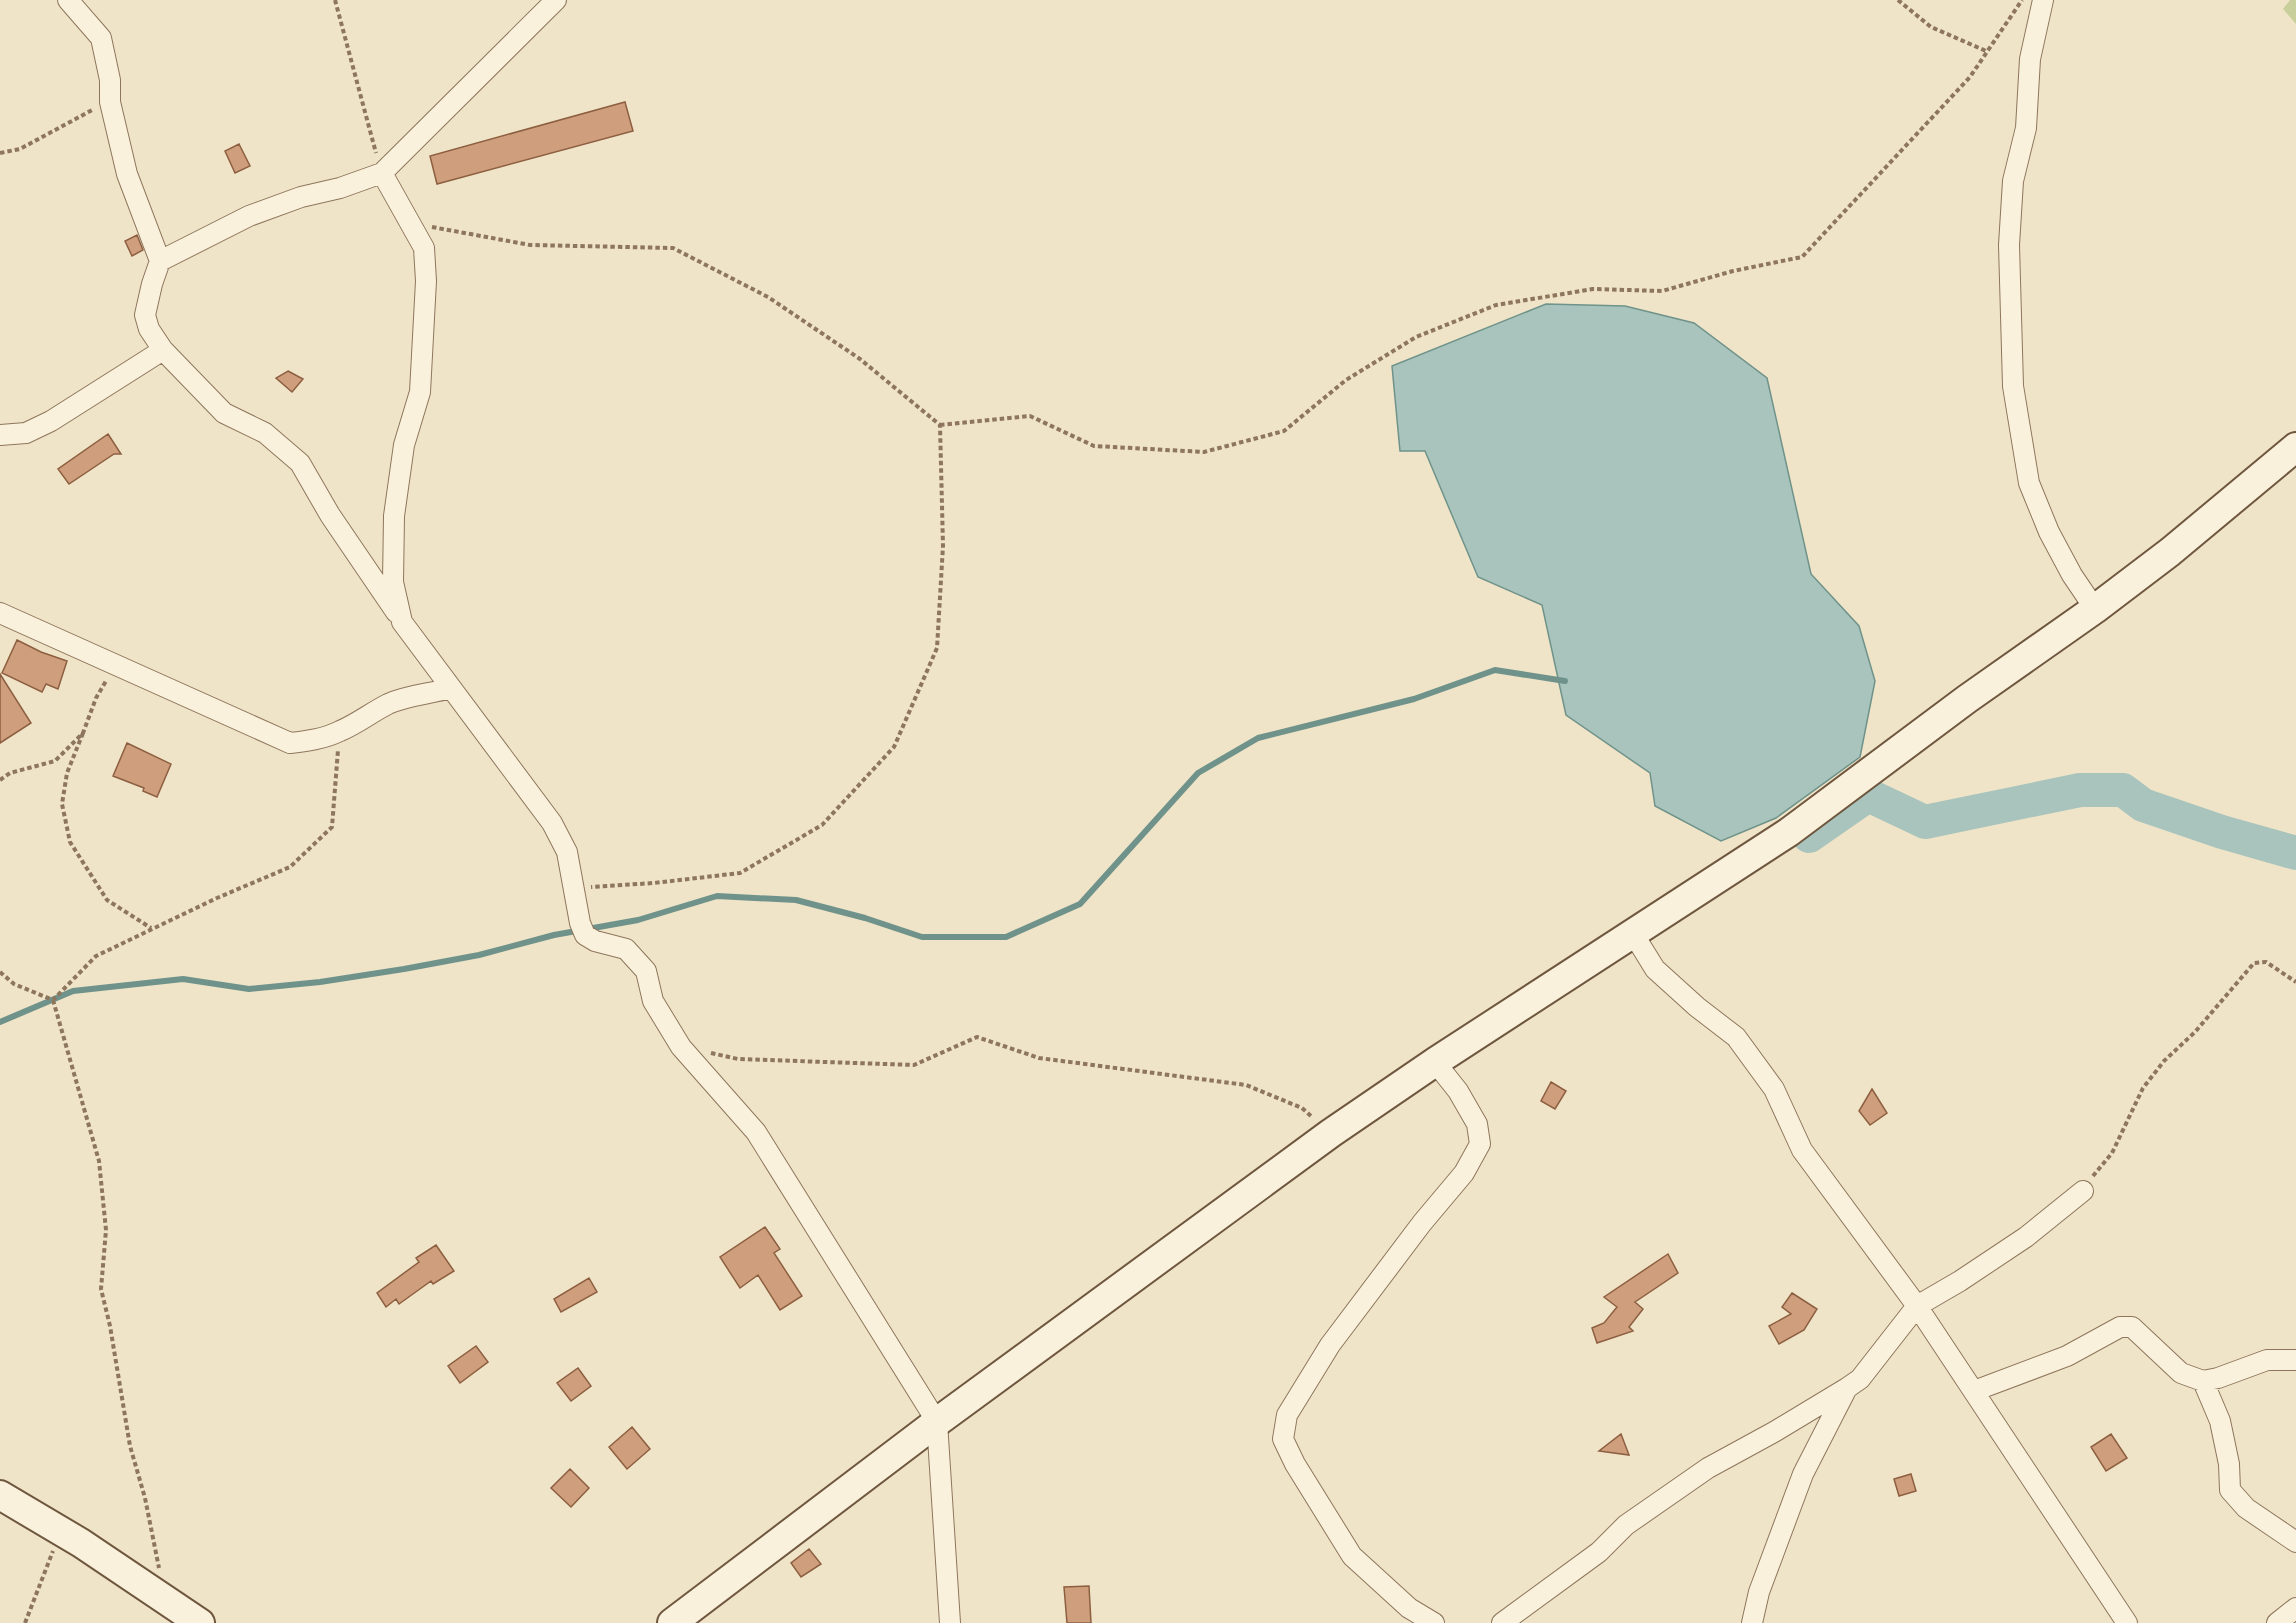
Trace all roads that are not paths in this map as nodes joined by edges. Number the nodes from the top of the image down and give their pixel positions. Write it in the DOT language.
graph roads {
  1 [pos="68,0"];
  2 [pos="556,0"];
  3 [pos="2043,0"];
  4 [pos="382,172"];
  5 [pos="160,261"];
  6 [pos="163,350"];
  7 [pos="0,435"];
  8 [pos="2296,447"];
  9 [pos="2095,609"];
  10 [pos="0,613"];
  11 [pos="402,622"];
  12 [pos="451,688"];
  13 [pos="1634,935"];
  14 [pos="1435,1062"];
  15 [pos="2083,1191"];
  16 [pos="1917,1306"];
  17 [pos="2296,1360"];
  18 [pos="2203,1381"];
  19 [pos="1847,1388"];
  20 [pos="1974,1390"];
  21 [pos="937,1422"];
  22 [pos="0,1495"];
  23 [pos="2296,1542"];
  24 [pos="2296,1608"];
  25 [pos="200,1623"];
  26 [pos="672,1623"];
  27 [pos="950,1623"];
  28 [pos="1434,1623"];
  29 [pos="1502,1623"];
  30 [pos="1752,1623"];
  31 [pos="2127,1623"];
  32 [pos="2277,1623"];
  1 -- 5 [label="street"];
  2 -- 4 [label="street"];
  3 -- 9 [label="street"];
  4 -- 5 [label="street"];
  4 -- 11 [label="street"];
  5 -- 6 [label="street"];
  6 -- 7 [label="street"];
  6 -- 11 [label="street"];
  8 -- 9 [label="street"];
  9 -- 13 [label="street"];
  10 -- 12 [label="street"];
  11 -- 12 [label="street"];
  12 -- 21 [label="street"];
  13 -- 14 [label="street"];
  13 -- 16 [label="street"];
  14 -- 21 [label="street"];
  14 -- 28 [label="street"];
  15 -- 16 [label="street"];
  16 -- 19 [label="street"];
  16 -- 20 [label="street"];
  17 -- 18 [label="street"];
  18 -- 20 [label="street"];
  18 -- 23 [label="street"];
  19 -- 29 [label="street"];
  19 -- 30 [label="street"];
  20 -- 31 [label="street"];
  21 -- 26 [label="street"];
  21 -- 27 [label="street"];
  22 -- 25 [label="street"];
  24 -- 32 [label="street"];
}
